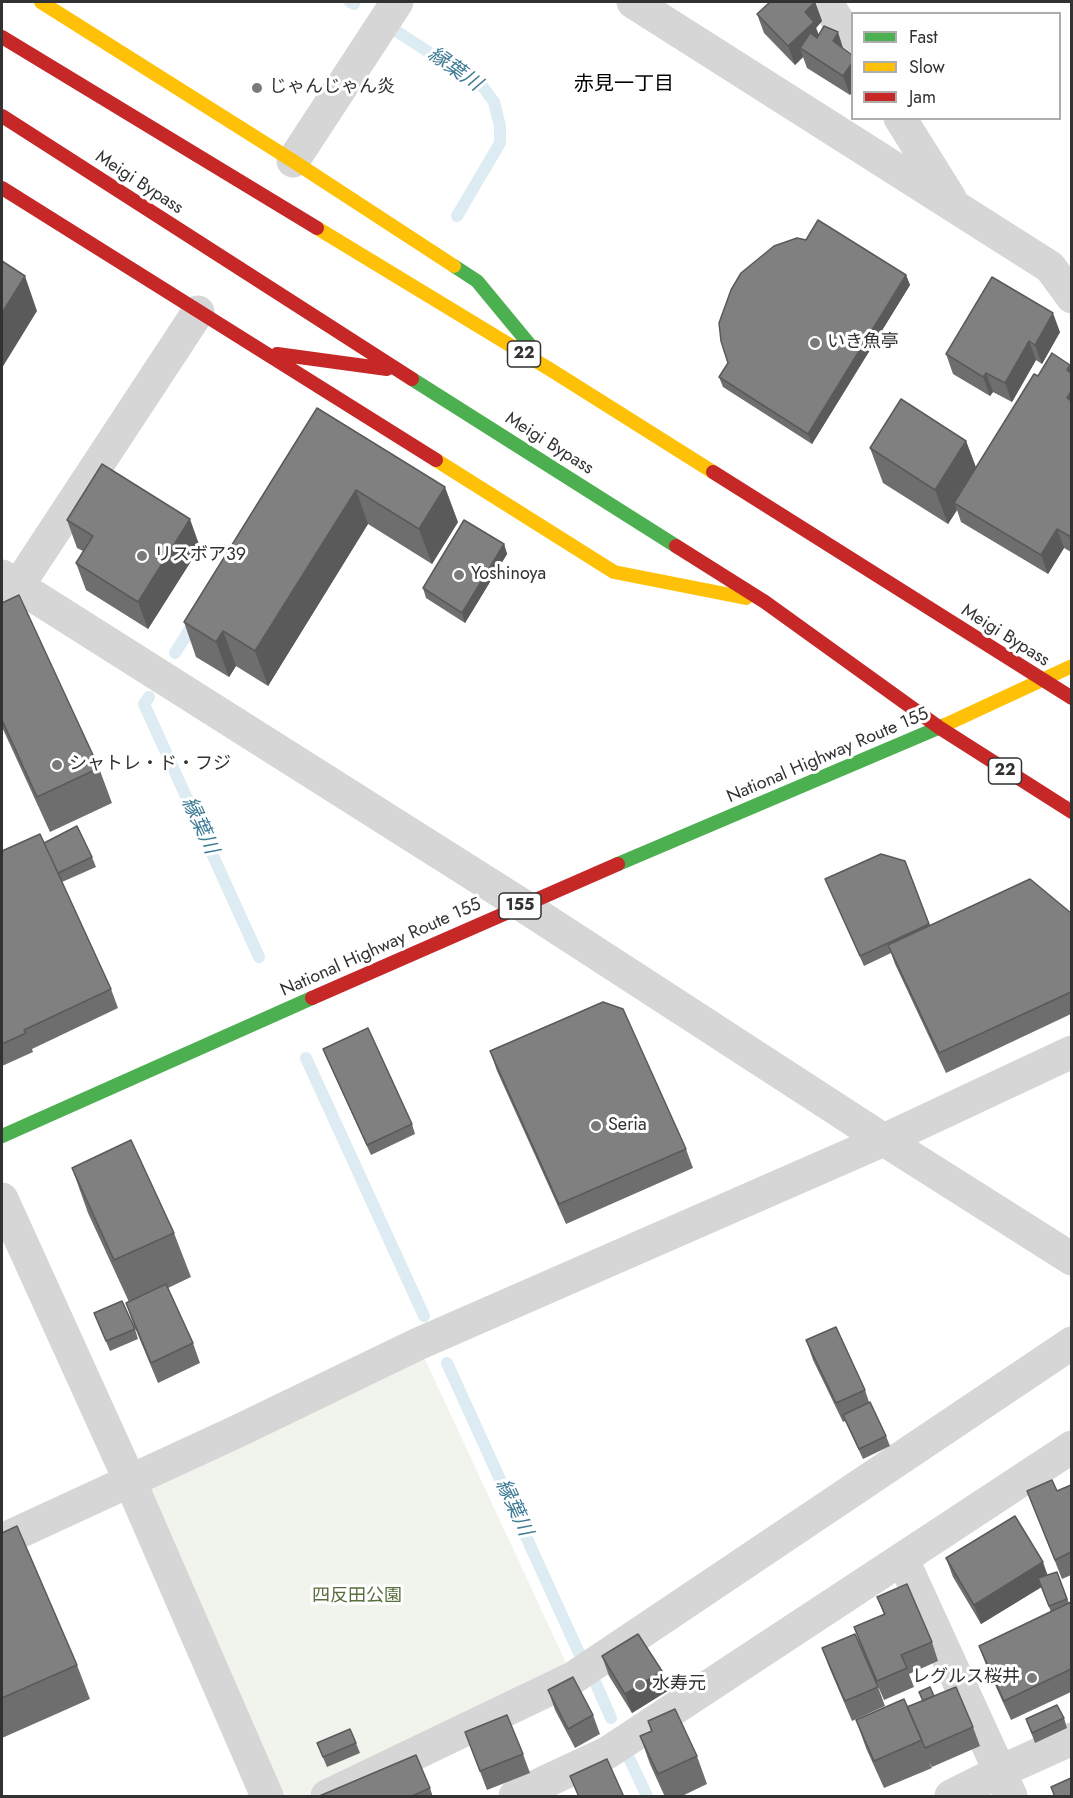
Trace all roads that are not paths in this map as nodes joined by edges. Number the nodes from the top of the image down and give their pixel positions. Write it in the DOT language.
graph roads {
  1 [pos="42,2"];
  2 [pos="397,2"];
  3 [pos="633,2"];
  4 [pos="826,2"];
  5 [pos="2,37"];
  6 [pos="851,41"];
  7 [pos="57,72"];
  8 [pos="92,72"];
  9 [pos="127,72"];
  10 [pos="151,73"];
  11 [pos="2,116"];
  12 [pos="901,120"];
  13 [pos="293,160"];
  14 [pos="2,188"];
  15 [pos="955,207"];
  16 [pos="1071,297"];
  17 [pos="198,312"];
  18 [pos="265,352"];
  19 [pos="398,370"];
  20 [pos="551,370"];
  21 [pos="7,587"];
  22 [pos="765,602"];
  23 [pos="1068,661"];
  24 [pos="1040,679"];
  25 [pos="1071,698"];
  26 [pos="940,728"];
  27 [pos="1071,812"];
  28 [pos="522,905"];
  29 [pos="1071,1052"];
  30 [pos="2,1136"];
  31 [pos="884,1140"];
  32 [pos="2,1199"];
  33 [pos="1071,1259"];
  34 [pos="1071,1343"];
  35 [pos="1071,1447"];
  36 [pos="130,1481"];
  37 [pos="2,1540"];
  38 [pos="903,1560"];
  39 [pos="1071,1739"];
  40 [pos="1005,1784"];
  41 [pos="267,1797"];
  42 [pos="327,1797"];
  43 [pos="514,1797"];
  44 [pos="951,1797"];
  1 -- 10 [label="highway, 22"];
  2 -- 13 [label="street"];
  3 -- 15 [label="street"];
  4 -- 6 [label="street"];
  5 -- 7 [label="highway, Meigi Bypass / 22"];
  7 -- 8 [label="highway"];
  7 -- 20 [label="highway, Meigi Bypass / 22"];
  9 -- 10 [label="highway"];
  10 -- 13 [label="highway, 22"];
  11 -- 19 [label="highway, Meigi Bypass / 22"];
  12 -- 15 [label="street"];
  13 -- 20 [label="highway, 22"];
  14 -- 17 [label="highway, 22"];
  15 -- 16 [label="street"];
  17 -- 18 [label="highway, 22"];
  17 -- 21 [label="street"];
  18 -- 19 [label="highway"];
  18 -- 22 [label="highway, 22"];
  19 -- 22 [label="highway, Meigi Bypass / 22"];
  20 -- 24 [label="highway, Meigi Bypass / 22"];
  21 -- 28 [label="street"];
  22 -- 26 [label="highway, Meigi Bypass / 22"];
  23 -- 24 [label="highway, National Highway Route 155 / 155"];
  24 -- 25 [label="highway, Meigi Bypass / 22"];
  24 -- 26 [label="highway, National Highway Route 155 / 155"];
  26 -- 27 [label="highway, Meigi Bypass / 22"];
  26 -- 28 [label="highway, National Highway Route 155 / 155"];
  28 -- 30 [label="highway, National Highway Route 155 / 155"];
  28 -- 31 [label="street"];
  29 -- 31 [label="street"];
  31 -- 33 [label="street"];
  31 -- 36 [label="street"];
  32 -- 36 [label="street"];
  34 -- 42 [label="street"];
  35 -- 38 [label="street"];
  36 -- 37 [label="street"];
  36 -- 41 [label="street"];
  38 -- 40 [label="street"];
  38 -- 43 [label="street"];
  39 -- 40 [label="street"];
  40 -- 44 [label="street"];
}
